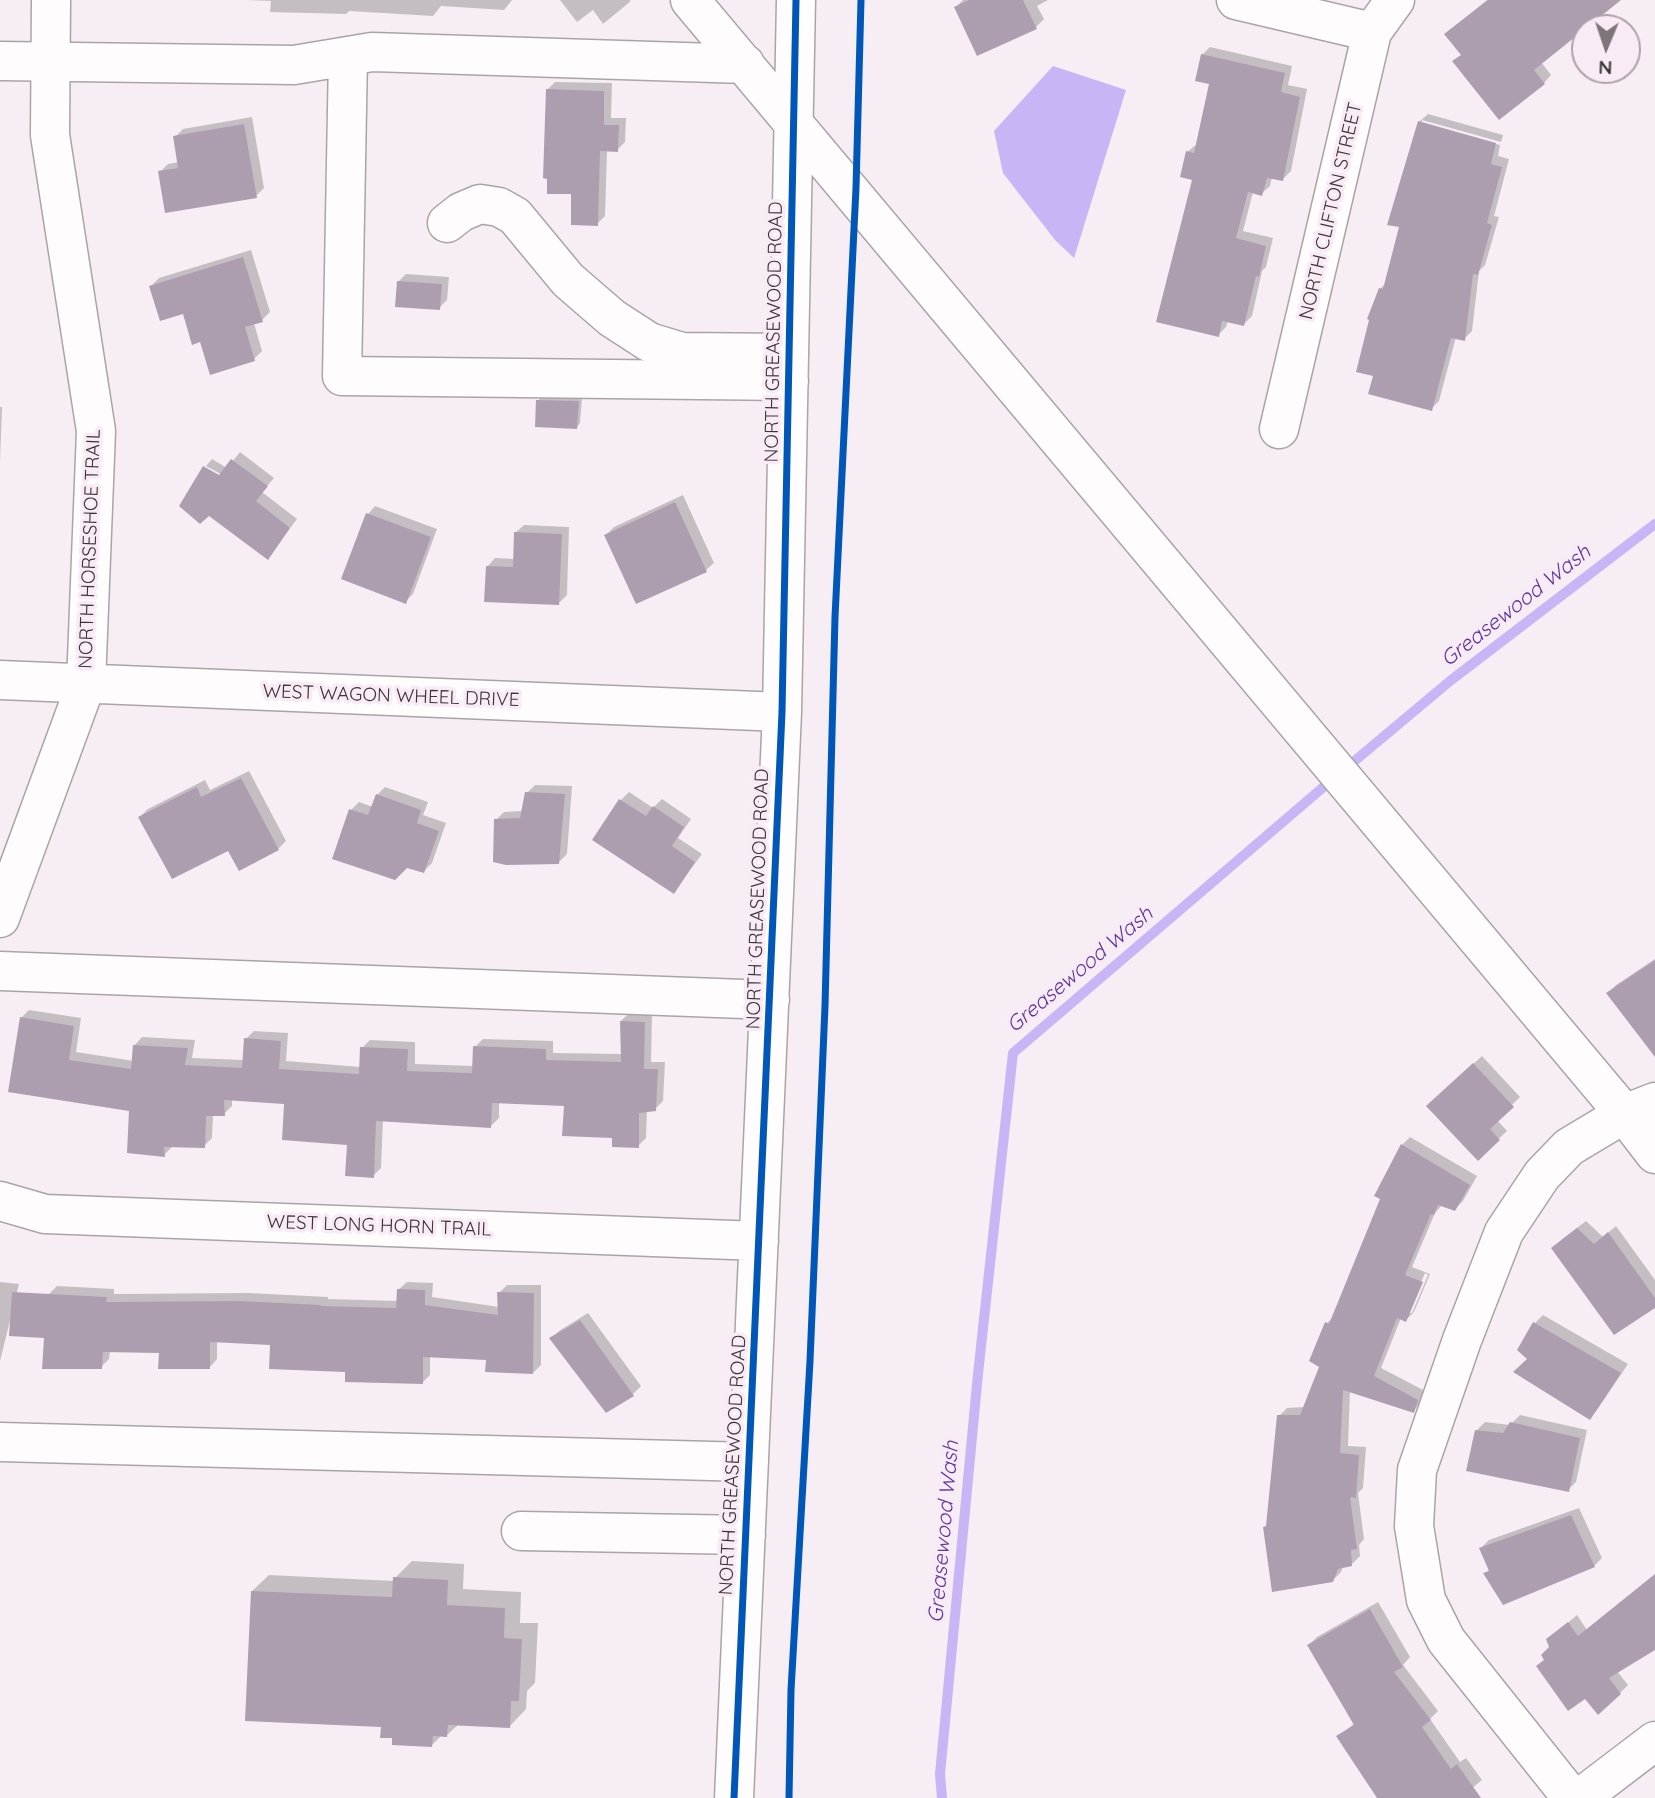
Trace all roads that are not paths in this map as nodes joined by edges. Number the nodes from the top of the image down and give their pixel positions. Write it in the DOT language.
graph roads {
  1 [pos="51,0"];
  2 [pos="690,0"];
  3 [pos="796,0"];
  4 [pos="1236,0"];
  5 [pos="1395,0"];
  6 [pos="1373,32"];
  7 [pos="348,56"];
  8 [pos="0,61"];
  9 [pos="50,62"];
  10 [pos="745,64"];
  11 [pos="794,121"];
  12 [pos="447,223"];
  13 [pos="789,367"];
  14 [pos="1279,429"];
  15 [pos="0,680"];
  16 [pos="86,684"];
  17 [pos="782,712"];
  18 [pos="0,918"];
  19 [pos="0,971"];
  20 [pos="770,1000"];
  21 [pos="1640,1108"];
  22 [pos="1655,1154"];
  23 [pos="0,1201"];
  24 [pos="759,1241"];
  25 [pos="0,1441"];
  26 [pos="749,1462"];
  27 [pos="521,1531"];
  28 [pos="746,1535"];
  29 [pos="1655,1741"];
  30 [pos="734,1798"];
  31 [pos="1572,1798"];
  32 [pos="1580,1798"];
  1 -- 9 [label="street, NORTH HORSESHOE TRAIL"];
  2 -- 10 [label="street"];
  3 -- 11 [label="street, NORTH GREASEWOOD ROAD"];
  4 -- 6 [label="street"];
  5 -- 6 [label="street, NORTH CLIFTON STREET"];
  6 -- 14 [label="street, NORTH CLIFTON STREET"];
  7 -- 9 [label="street"];
  7 -- 10 [label="street"];
  7 -- 13 [label="street"];
  8 -- 9 [label="street"];
  9 -- 16 [label="street, NORTH HORSESHOE TRAIL"];
  10 -- 11 [label="street"];
  11 -- 13 [label="street, NORTH GREASEWOOD ROAD"];
  11 -- 21 [label="street"];
  12 -- 13 [label="street"];
  13 -- 17 [label="street, NORTH GREASEWOOD ROAD"];
  15 -- 16 [label="street, WEST WAGON WHEEL DRIVE"];
  16 -- 17 [label="street, WEST WAGON WHEEL DRIVE"];
  16 -- 18 [label="street, NORTH HORSESHOE TRAIL"];
  17 -- 20 [label="street, NORTH GREASEWOOD ROAD"];
  19 -- 20 [label="street"];
  20 -- 24 [label="street, NORTH GREASEWOOD ROAD"];
  21 -- 22 [label="street"];
  21 -- 31 [label="street"];
  23 -- 24 [label="street, WEST LONG HORN TRAIL"];
  24 -- 26 [label="street, NORTH GREASEWOOD ROAD"];
  25 -- 26 [label="street"];
  26 -- 28 [label="street, NORTH GREASEWOOD ROAD"];
  27 -- 28 [label="street"];
  28 -- 30 [label="street, NORTH GREASEWOOD ROAD"];
  29 -- 32 [label="street"];
}
